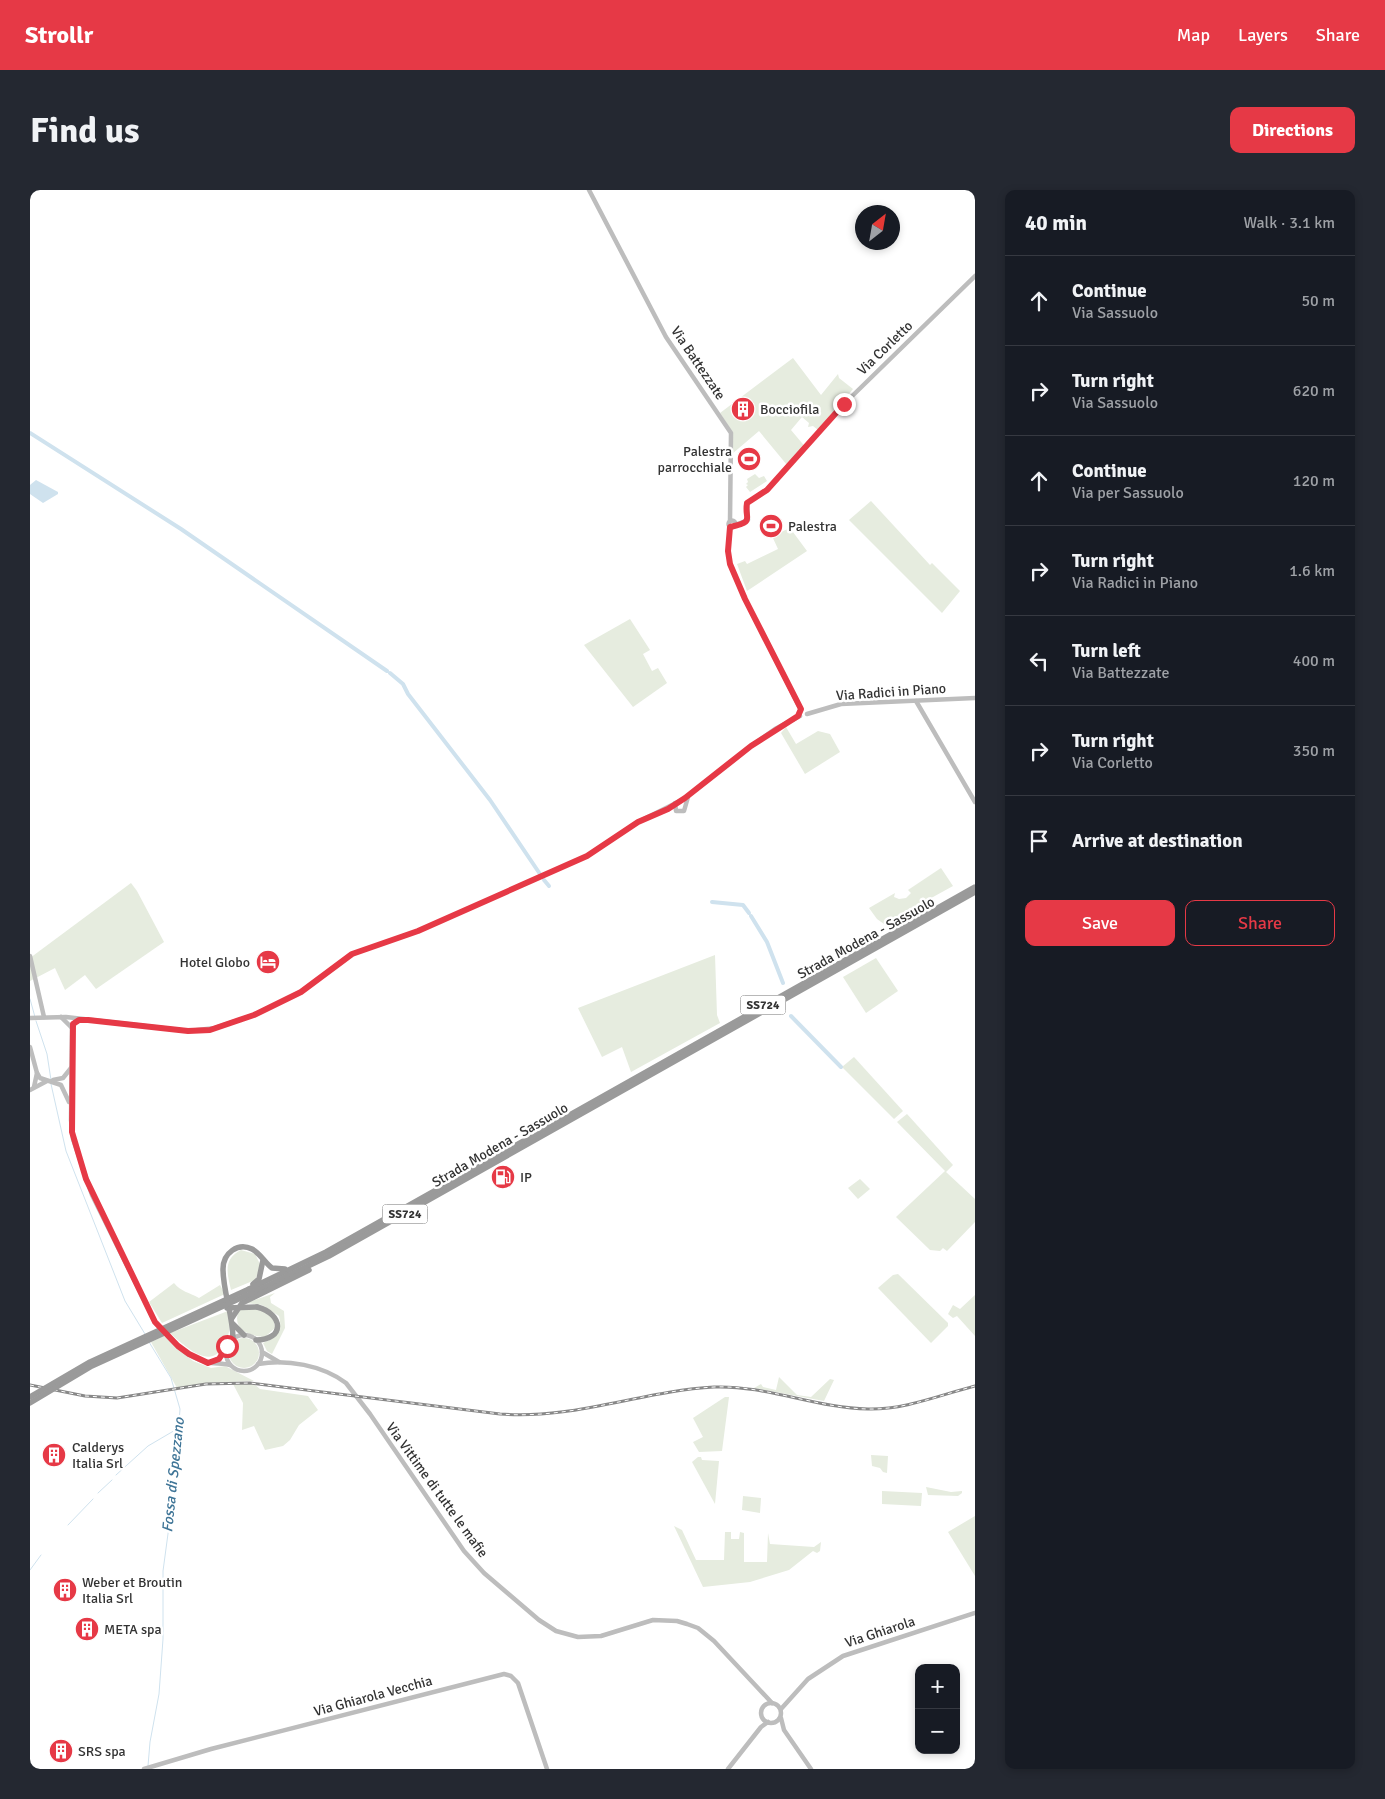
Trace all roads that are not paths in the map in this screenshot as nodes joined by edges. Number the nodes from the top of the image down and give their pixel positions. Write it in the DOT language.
graph roads {
  1 [pos="589,190"];
  2 [pos="975,276"];
  3 [pos="735,525"];
  4 [pos="975,698"];
  5 [pos="916,701"];
  6 [pos="803,713"];
  7 [pos="688,796"];
  8 [pos="677,802"];
  9 [pos="975,802"];
  10 [pos="686,806"];
  11 [pos="664,810"];
  12 [pos="676,810"];
  13 [pos="975,887"];
  14 [pos="975,892"];
  15 [pos="30,956"];
  16 [pos="60,1017"];
  17 [pos="35,1018"];
  18 [pos="88,1020"];
  19 [pos="72,1028"];
  20 [pos="30,1047"];
  21 [pos="71,1067"];
  22 [pos="37,1073"];
  23 [pos="45,1080"];
  24 [pos="54,1080"];
  25 [pos="32,1089"];
  26 [pos="71,1108"];
  27 [pos="329,1256"];
  28 [pos="263,1260"];
  29 [pos="299,1265"];
  30 [pos="250,1289"];
  31 [pos="216,1310"];
  32 [pos="232,1322"];
  33 [pos="244,1335"];
  34 [pos="233,1339"];
  35 [pos="256,1340"];
  36 [pos="226,1351"];
  37 [pos="262,1352"];
  38 [pos="208,1363"];
  39 [pos="282,1363"];
  40 [pos="258,1364"];
  41 [pos="230,1365"];
  42 [pos="30,1397"];
  43 [pos="30,1403"];
  44 [pos="975,1613"];
  45 [pos="759,1686"];
  46 [pos="790,1698"];
  47 [pos="774,1703"];
  48 [pos="763,1706"];
  49 [pos="781,1710"];
  50 [pos="781,1716"];
  51 [pos="762,1718"];
  52 [pos="771,1722"];
  53 [pos="784,1730"];
  54 [pos="758,1731"];
  55 [pos="144,1769"];
  56 [pos="547,1769"];
  57 [pos="728,1769"];
  58 [pos="811,1769"];
  1 -- 3 [label="street, Via Battezzate"];
  2 -- 3 [label="street, Via Corletto"];
  3 -- 6 [label="street"];
  4 -- 5 [label="street, Via Radici in Piano"];
  5 -- 6 [label="street, Via Radici in Piano"];
  5 -- 9 [label="street"];
  6 -- 7 [label="street, Via Radici in Piano"];
  7 -- 8 [label="street, Via Radici in Piano"];
  7 -- 10 [label="street"];
  8 -- 10 [label="street"];
  8 -- 11 [label="street, Via Radici in Piano"];
  8 -- 12 [label="street"];
  10 -- 12 [label="street, Via Radici in Piano"];
  11 -- 12 [label="street, Via Radici in Piano"];
  11 -- 18 [label="street, Via Radici in Piano"];
  13 -- 29 [label="highway, Strada Modena - Sassuolo / SS724"];
  14 -- 27 [label="highway, Strada Modena - Sassuolo / SS724"];
  15 -- 17 [label="street"];
  16 -- 17 [label="street, Via Radici in Piano"];
  16 -- 18 [label="street, Via Radici in Piano"];
  16 -- 19 [label="street"];
  18 -- 19 [label="street"];
  19 -- 21 [label="street"];
  20 -- 22 [label="street"];
  21 -- 24 [label="street"];
  21 -- 26 [label="street"];
  22 -- 23 [label="street"];
  22 -- 25 [label="street"];
  23 -- 24 [label="street"];
  23 -- 25 [label="street"];
  24 -- 26 [label="street"];
  26 -- 38 [label="street"];
  27 -- 30 [label="highway, Strada Modena - Sassuolo / SS724"];
  27 -- 32 [label="highway"];
  28 -- 29 [label="highway"];
  28 -- 30 [label="highway"];
  28 -- 32 [label="highway"];
  29 -- 30 [label="highway, Strada Modena - Sassuolo / SS724"];
  30 -- 31 [label="highway, Strada Modena - Sassuolo / SS724, bridge"];
  30 -- 42 [label="highway, Strada Modena - Sassuolo / SS724, bridge"];
  31 -- 35 [label="highway, bridge"];
  31 -- 43 [label="highway, Strada Modena - Sassuolo / SS724, bridge"];
  32 -- 33 [label="highway"];
  32 -- 34 [label="highway"];
  33 -- 34 [label="street"];
  33 -- 35 [label="street"];
  34 -- 36 [label="street"];
  35 -- 37 [label="street"];
  36 -- 38 [label="street"];
  36 -- 41 [label="street"];
  37 -- 39 [label="street, Via Vittime di tutte le mafie"];
  37 -- 40 [label="street"];
  38 -- 41 [label="street"];
  39 -- 40 [label="street, Via Vittime di tutte le mafie"];
  39 -- 45 [label="street, Via Vittime di tutte le mafie"];
  40 -- 41 [label="street"];
  44 -- 46 [label="street, Via Ghiarola"];
  45 -- 47 [label="street, Via Vittime di tutte le mafie"];
  45 -- 48 [label="street"];
  46 -- 47 [label="street"];
  46 -- 49 [label="street, Via Ghiarola"];
  47 -- 48 [label="street"];
  47 -- 49 [label="street"];
  48 -- 51 [label="street"];
  49 -- 50 [label="street"];
  50 -- 52 [label="street"];
  50 -- 53 [label="street"];
  51 -- 52 [label="street"];
  51 -- 54 [label="street"];
  52 -- 53 [label="street"];
  52 -- 54 [label="street"];
  53 -- 58 [label="street"];
  54 -- 57 [label="street"];
  55 -- 56 [label="street, Via Ghiarola Vecchia"];
}
